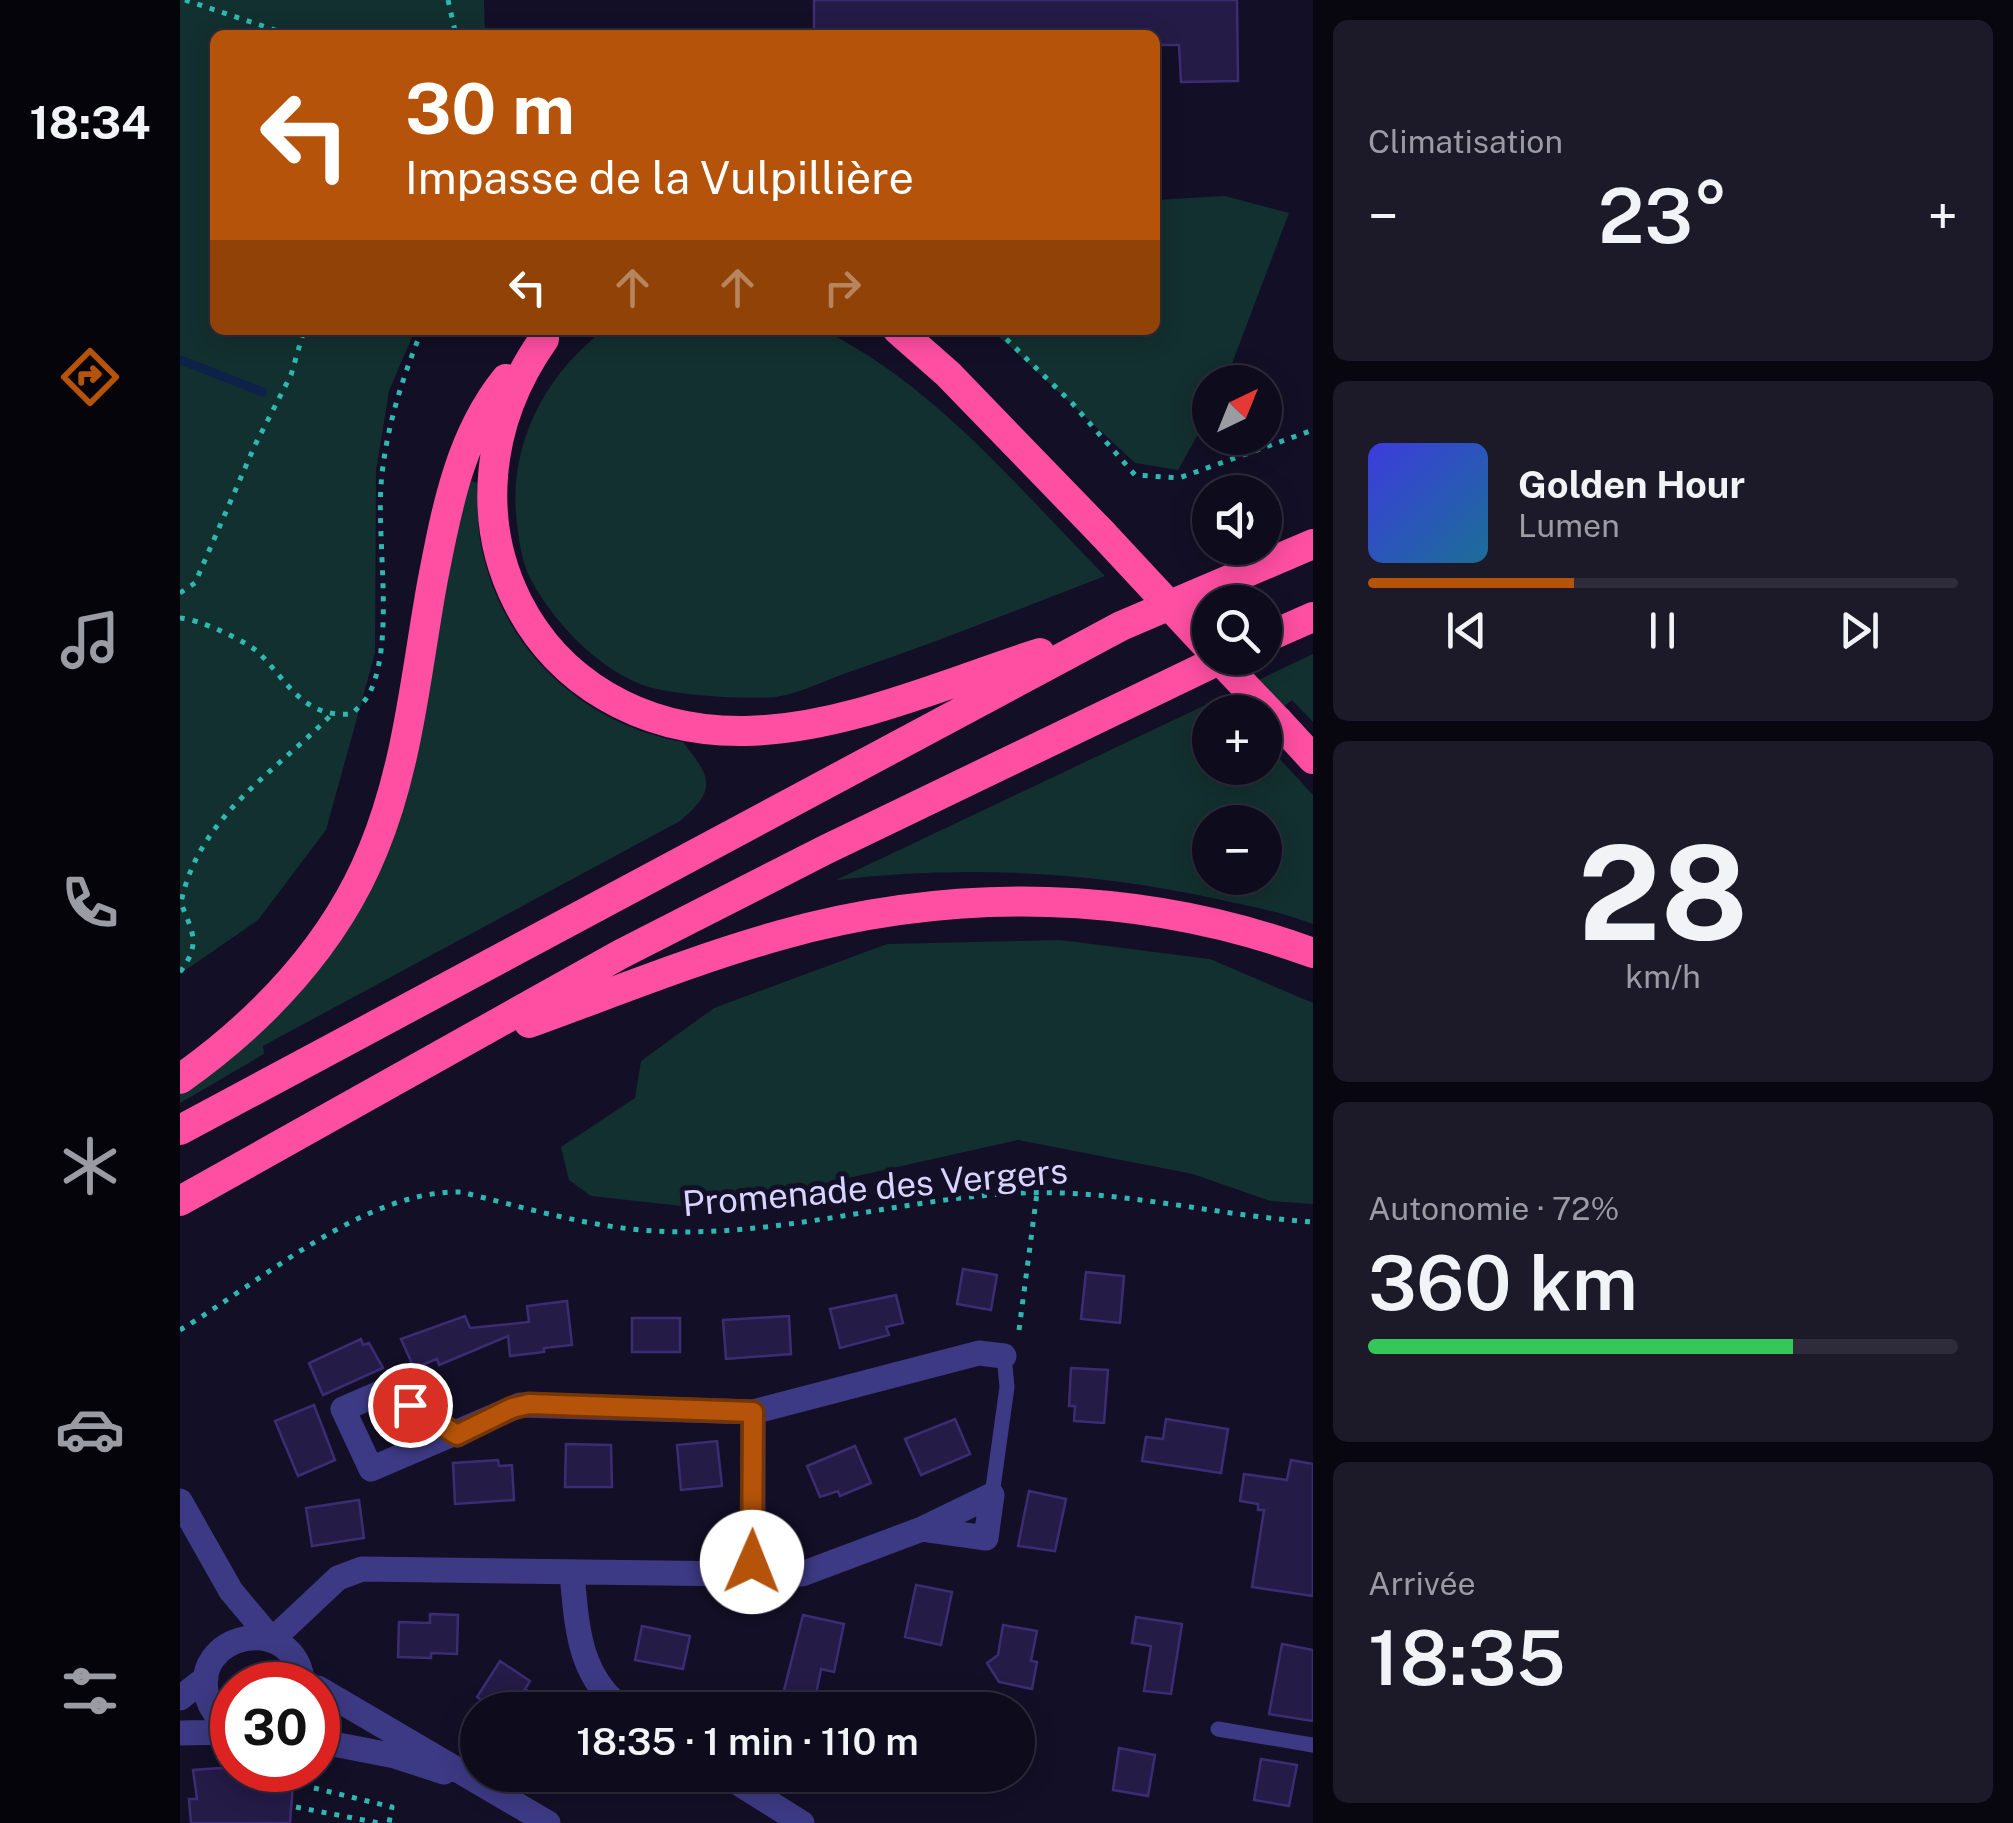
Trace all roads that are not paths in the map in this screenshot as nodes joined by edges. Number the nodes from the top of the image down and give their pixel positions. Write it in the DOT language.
graph roads {
  1 [pos="549,335"];
  2 [pos="904,335"];
  3 [pos="1313,544"];
  4 [pos="1313,617"];
  5 [pos="1121,626"];
  6 [pos="1192,630"];
  7 [pos="1282,631"];
  8 [pos="1192,672"];
  9 [pos="1236,675"];
  10 [pos="1313,758"];
  11 [pos="1313,952"];
  12 [pos="450,1050"];
  13 [pos="180,1080"];
  14 [pos="180,1130"];
  15 [pos="180,1201"];
  16 [pos="1004,1356"];
  17 [pos="753,1412"];
  18 [pos="457,1435"];
  19 [pos="992,1494"];
  20 [pos="180,1501"];
  21 [pos="922,1529"];
  22 [pos="749,1568"];
  23 [pos="572,1574"];
  24 [pos="230,1590"];
  25 [pos="272,1640"];
  26 [pos="230,1643"];
  27 [pos="297,1662"];
  28 [pos="206,1678"];
  29 [pos="604,1692"];
  30 [pos="180,1698"];
  31 [pos="340,1701"];
  32 [pos="210,1704"];
  33 [pos="1218,1729"];
  34 [pos="210,1731"];
  35 [pos="180,1733"];
  36 [pos="340,1745"];
  37 [pos="1313,1746"];
  38 [pos="460,1772"];
  39 [pos="460,1777"];
  40 [pos="494,1792"];
  41 [pos="752,1792"];
  42 [pos="548,1823"];
  43 [pos="802,1823"];
  1 -- 5 [label="highway"];
  1 -- 13 [label="highway"];
  2 -- 6 [label="highway, bridge"];
  3 -- 5 [label="highway"];
  4 -- 7 [label="highway"];
  5 -- 14 [label="highway"];
  8 -- 12 [label="highway"];
  9 -- 10 [label="highway, bridge"];
  11 -- 12 [label="highway"];
  12 -- 15 [label="highway"];
  16 -- 17 [label="street"];
  16 -- 19 [label="lane"];
  17 -- 18 [label="street"];
  17 -- 22 [label="street"];
  19 -- 21 [label="street"];
  19 -- 21 [label="street"];
  20 -- 24 [label="street"];
  21 -- 22 [label="street"];
  22 -- 23 [label="street"];
  23 -- 25 [label="street"];
  23 -- 29 [label="street"];
  24 -- 25 [label="street"];
  24 -- 26 [label="street"];
  25 -- 26 [label="street"];
  25 -- 27 [label="street"];
  26 -- 28 [label="street"];
  28 -- 30 [label="street"];
  28 -- 32 [label="street"];
  31 -- 38 [label="street"];
  33 -- 37 [label="lane"];
  34 -- 35 [label="street"];
  36 -- 39 [label="street"];
  40 -- 42 [label="street"];
  41 -- 43 [label="street"];
}
